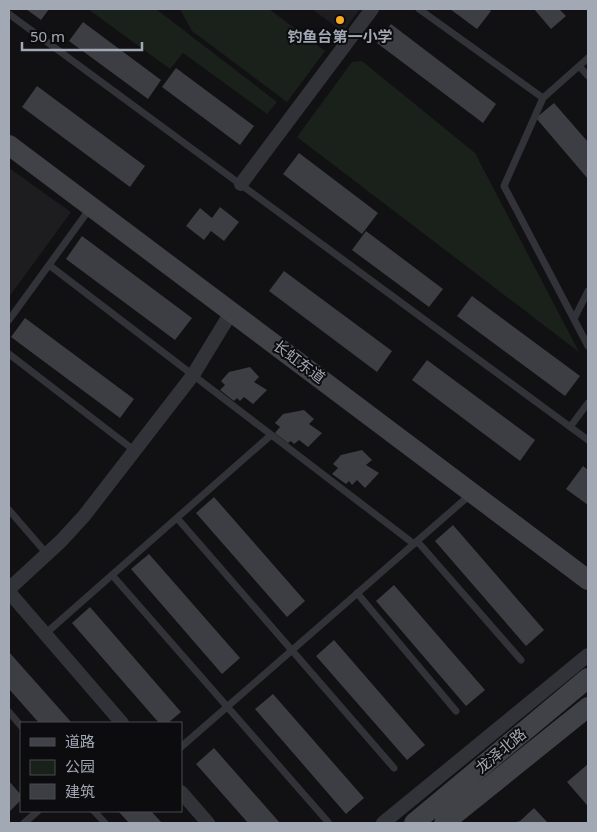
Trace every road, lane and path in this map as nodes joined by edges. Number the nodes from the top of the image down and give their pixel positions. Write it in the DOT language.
graph roads {
  1 [pos="372,9"];
  2 [pos="419,9"];
  3 [pos="9,14"];
  4 [pos="588,58"];
  5 [pos="580,66"];
  6 [pos="588,76"];
  7 [pos="543,98"];
  8 [pos="9,144"];
  9 [pos="242,184"];
  10 [pos="92,206"];
  11 [pos="49,265"];
  12 [pos="588,290"];
  13 [pos="232,311"];
  14 [pos="574,319"];
  15 [pos="9,320"];
  16 [pos="588,346"];
  17 [pos="9,354"];
  18 [pos="193,375"];
  19 [pos="588,403"];
  20 [pos="570,427"];
  21 [pos="272,435"];
  22 [pos="588,440"];
  23 [pos="135,451"];
  24 [pos="473,492"];
  25 [pos="9,510"];
  26 [pos="177,518"];
  27 [pos="415,542"];
  28 [pos="47,554"];
  29 [pos="112,576"];
  30 [pos="588,580"];
  31 [pos="9,591"];
  32 [pos="357,594"];
  33 [pos="44,634"];
  34 [pos="292,650"];
  35 [pos="588,655"];
  36 [pos="521,660"];
  37 [pos="588,678"];
  38 [pos="227,707"];
  39 [pos="588,707"];
  40 [pos="9,712"];
  41 [pos="456,712"];
  42 [pos="121,722"];
  43 [pos="20,725"];
  44 [pos="182,746"];
  45 [pos="394,768"];
  46 [pos="182,793"];
  47 [pos="37,812"];
  48 [pos="95,812"];
  49 [pos="328,822"];
  50 [pos="24,823"];
  51 [pos="105,823"];
  52 [pos="208,823"];
  53 [pos="383,823"];
  54 [pos="414,823"];
  55 [pos="444,823"];
  1 -- 9 [label="street"];
  2 -- 7 [label="lane"];
  3 -- 9 [label="lane"];
  4 -- 5 [label="lane"];
  5 -- 6 [label="lane"];
  5 -- 7 [label="lane"];
  7 -- 14 [label="lane"];
  8 -- 10 [label="street, 长虹东道"];
  9 -- 20 [label="lane"];
  10 -- 11 [label="lane"];
  10 -- 13 [label="street, 长虹东道"];
  11 -- 15 [label="lane"];
  11 -- 18 [label="lane"];
  12 -- 14 [label="lane"];
  13 -- 18 [label="street"];
  13 -- 24 [label="street, 长虹东道"];
  14 -- 16 [label="lane"];
  17 -- 23 [label="lane"];
  18 -- 21 [label="lane"];
  18 -- 23 [label="street"];
  19 -- 20 [label="lane"];
  20 -- 22 [label="lane"];
  21 -- 26 [label="lane"];
  21 -- 27 [label="lane"];
  23 -- 28 [label="street"];
  24 -- 27 [label="lane"];
  24 -- 30 [label="street, 长虹东道"];
  25 -- 28 [label="lane"];
  26 -- 29 [label="lane"];
  26 -- 34 [label="lane"];
  27 -- 32 [label="lane"];
  27 -- 36 [label="lane"];
  28 -- 31 [label="street"];
  29 -- 33 [label="lane"];
  29 -- 38 [label="lane"];
  31 -- 33 [label="street"];
  32 -- 34 [label="lane"];
  32 -- 41 [label="lane"];
  33 -- 42 [label="street"];
  34 -- 38 [label="lane"];
  34 -- 45 [label="lane"];
  35 -- 53 [label="street"];
  37 -- 54 [label="street, 龙泽北路"];
  38 -- 44 [label="lane"];
  38 -- 49 [label="lane"];
  39 -- 55 [label="street, 龙泽北路"];
  40 -- 43 [label="lane"];
  46 -- 52 [label="street"];
  47 -- 50 [label="lane"];
  48 -- 51 [label="lane"];
}
